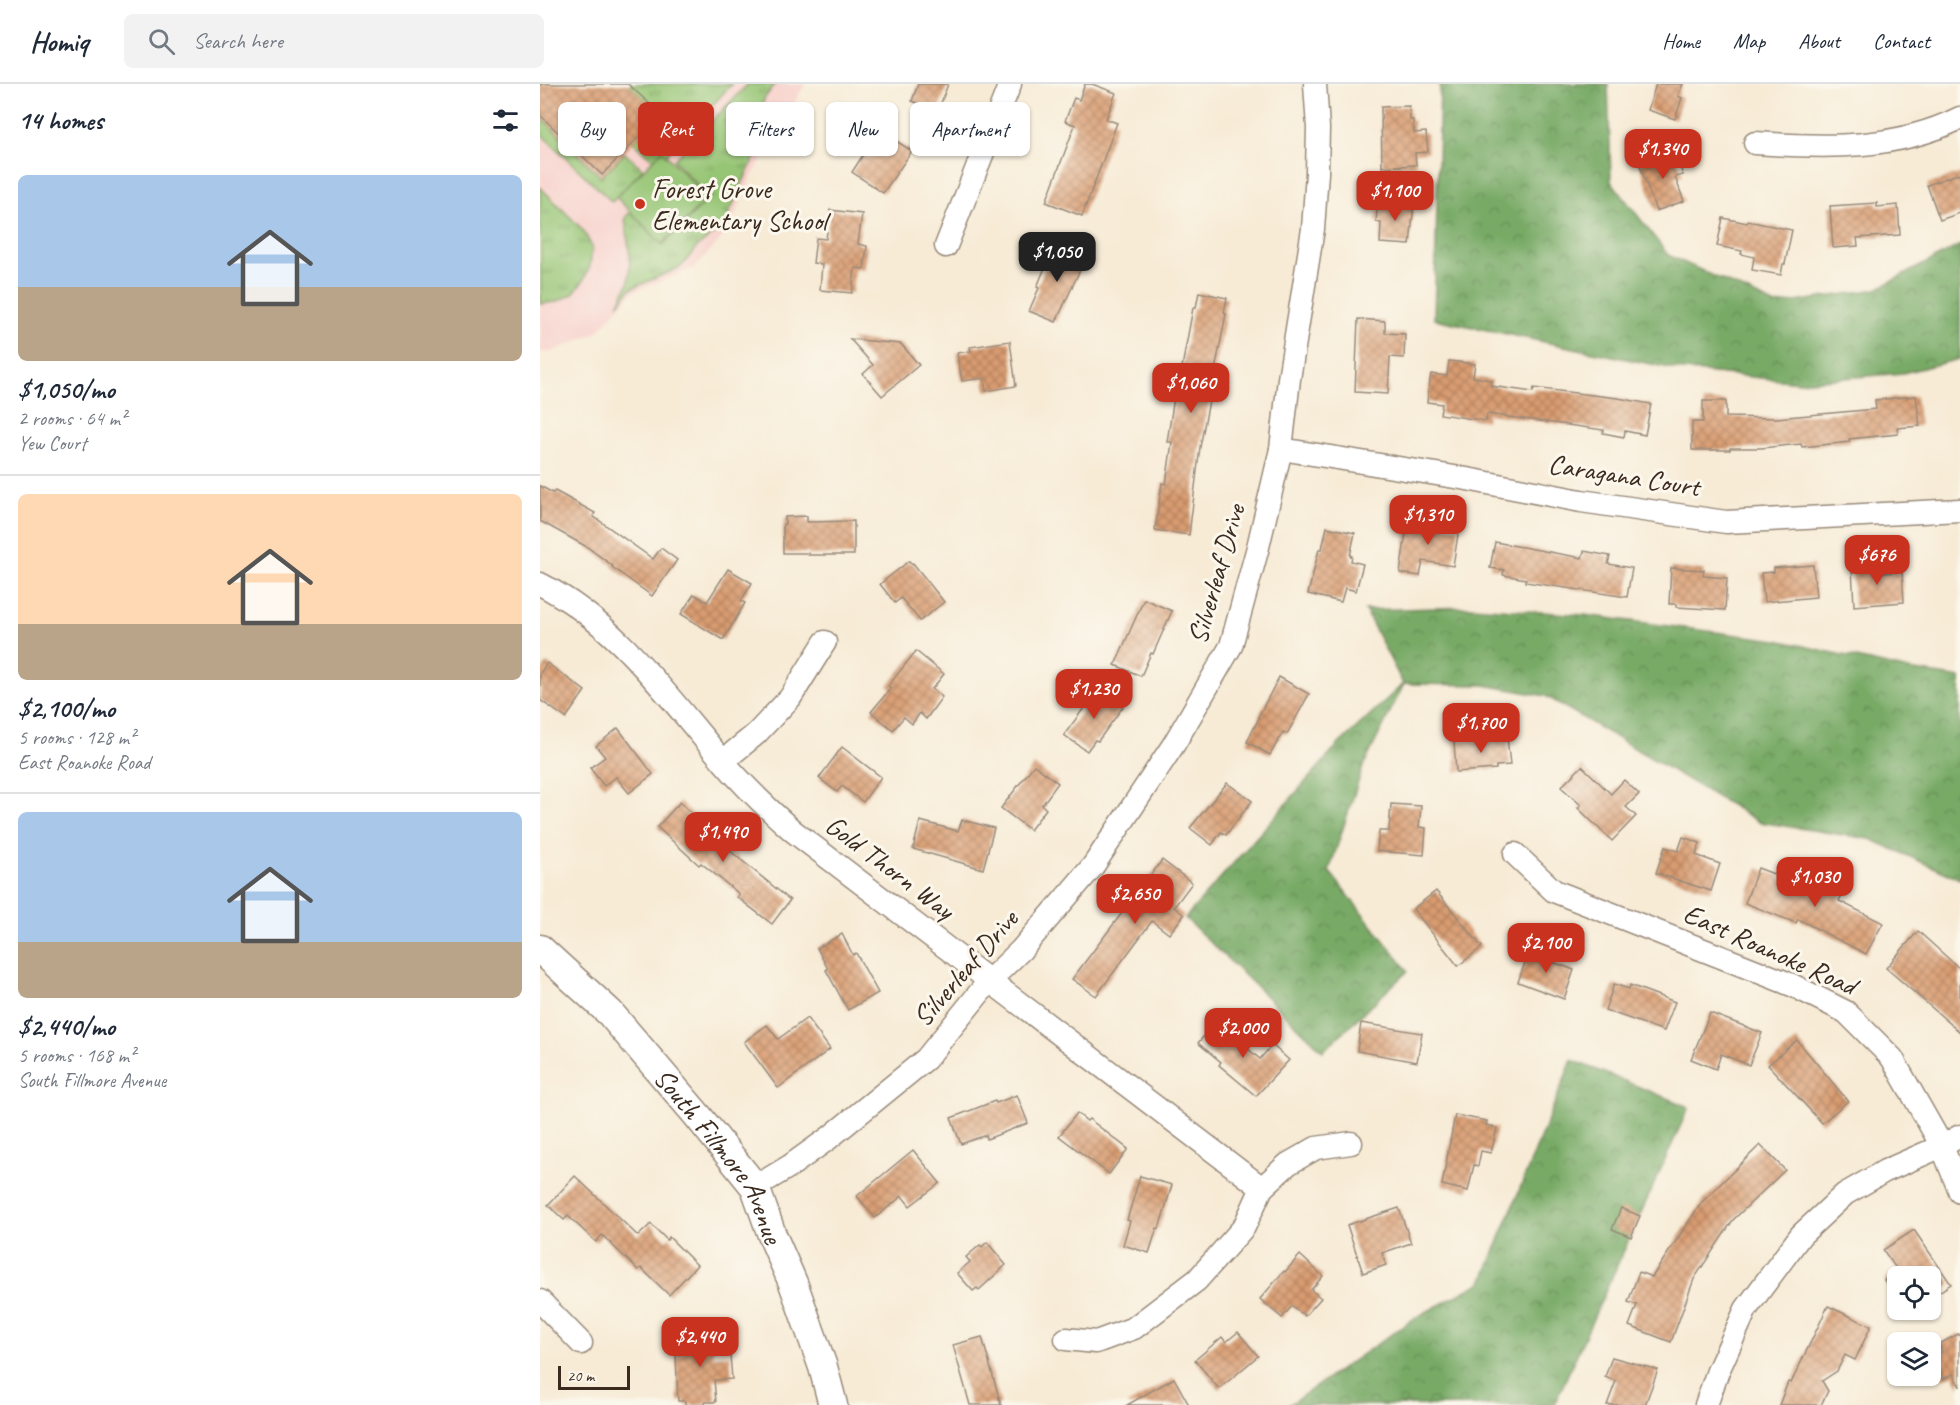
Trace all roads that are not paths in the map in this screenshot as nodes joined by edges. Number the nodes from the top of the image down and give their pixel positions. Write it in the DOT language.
graph roads {
  1 [pos="1010,84"];
  2 [pos="1315,84"];
  3 [pos="1960,118"];
  4 [pos="1755,143"];
  5 [pos="946,246"];
  6 [pos="1281,449"];
  7 [pos="1960,510"];
  8 [pos="540,584"];
  9 [pos="825,642"];
  10 [pos="723,762"];
  11 [pos="1515,854"];
  12 [pos="540,949"];
  13 [pos="989,981"];
  14 [pos="1951,1141"];
  15 [pos="1351,1143"];
  16 [pos="755,1187"];
  17 [pos="1262,1188"];
  18 [pos="1960,1192"];
  19 [pos="540,1301"];
  20 [pos="1066,1339"];
  21 [pos="581,1343"];
  22 [pos="832,1405"];
  23 [pos="1706,1405"];
  1 -- 5 [label="street"];
  2 -- 6 [label="street, Silverleaf Drive"];
  3 -- 4 [label="street"];
  6 -- 7 [label="street, Caragana Court"];
  6 -- 13 [label="street, Silverleaf Drive"];
  8 -- 10 [label="street, Gold Thorn Way"];
  9 -- 10 [label="street"];
  10 -- 13 [label="street, Gold Thorn Way"];
  11 -- 14 [label="street, East Roanoke Road"];
  12 -- 16 [label="street, South Fillmore Avenue"];
  13 -- 16 [label="street, Silverleaf Drive"];
  13 -- 17 [label="street, Gold Thorn Way"];
  14 -- 18 [label="street, East Roanoke Road"];
  14 -- 23 [label="street"];
  15 -- 17 [label="street"];
  16 -- 22 [label="street, South Fillmore Avenue"];
  17 -- 20 [label="street"];
  19 -- 21 [label="street"];
}
